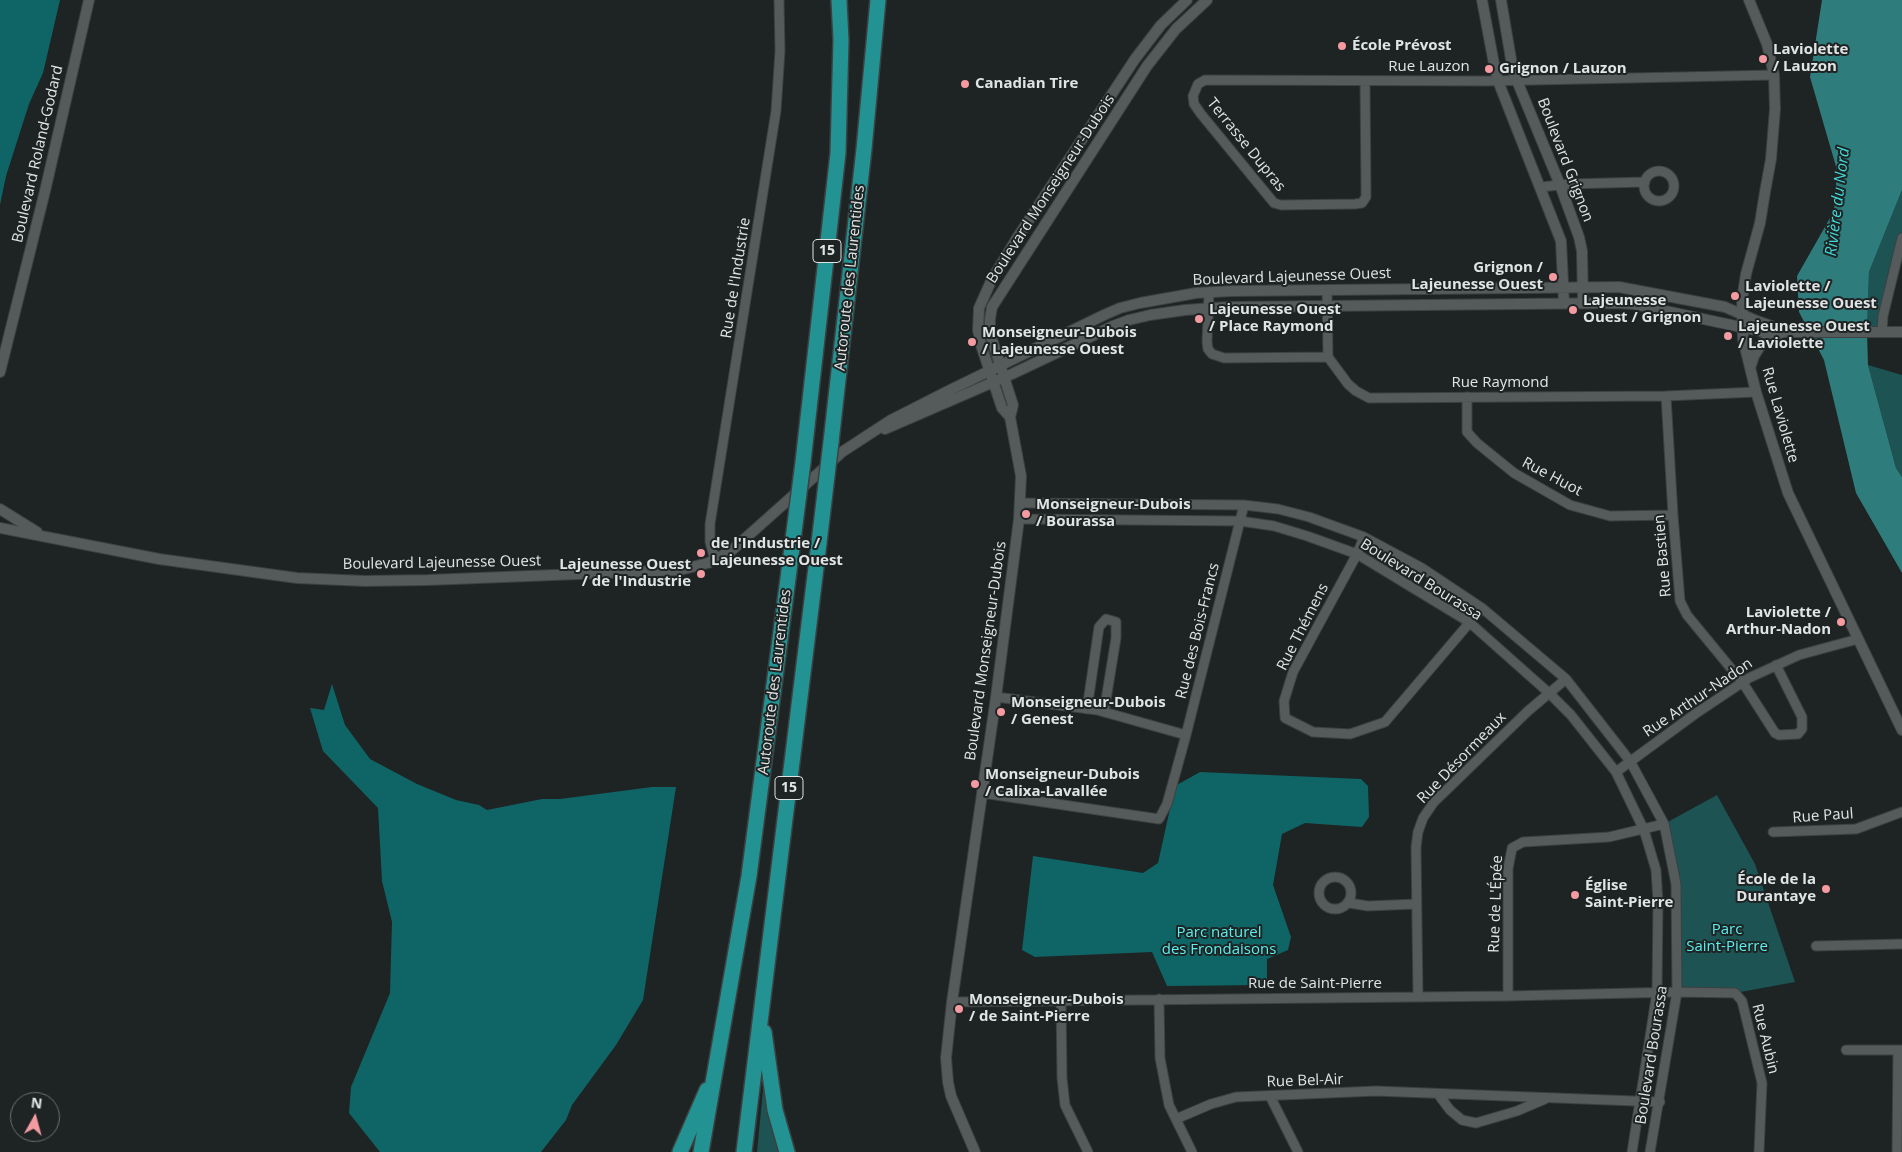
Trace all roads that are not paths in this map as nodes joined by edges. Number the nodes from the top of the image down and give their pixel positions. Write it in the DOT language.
graph roads {
  1 [pos="89,0"];
  2 [pos="779,0"];
  3 [pos="839,0"];
  4 [pos="844,0"];
  5 [pos="878,0"];
  6 [pos="882,0"];
  7 [pos="1187,0"];
  8 [pos="1207,0"];
  9 [pos="1482,0"];
  10 [pos="1501,0"];
  11 [pos="1749,0"];
  12 [pos="876,33"];
  13 [pos="841,40"];
  14 [pos="1774,74"];
  15 [pos="1205,80"];
  16 [pos="1498,80"];
  17 [pos="1517,80"];
  18 [pos="1365,81"];
  19 [pos="1645,182"];
  20 [pos="1560,185"];
  21 [pos="1541,187"];
  22 [pos="1902,242"];
  23 [pos="1564,287"];
  24 [pos="1583,287"];
  25 [pos="1327,290"];
  26 [pos="1209,292"];
  27 [pos="1564,303"];
  28 [pos="1583,303"];
  29 [pos="1327,306"];
  30 [pos="1208,308"];
  31 [pos="1741,313"];
  32 [pos="1742,326"];
  33 [pos="1793,332"];
  34 [pos="1882,332"];
  35 [pos="1902,332"];
  36 [pos="1328,357"];
  37 [pos="1000,366"];
  38 [pos="1750,369"];
  39 [pos="0,372"];
  40 [pos="989,372"];
  41 [pos="1004,378"];
  42 [pos="993,382"];
  43 [pos="1756,392"];
  44 [pos="1666,396"];
  45 [pos="1467,397"];
  46 [pos="1010,417"];
  47 [pos="872,433"];
  48 [pos="1020,503"];
  49 [pos="1244,505"];
  50 [pos="0,508"];
  51 [pos="1673,515"];
  52 [pos="1019,519"];
  53 [pos="1240,521"];
  54 [pos="0,528"];
  55 [pos="44,536"];
  56 [pos="1364,537"];
  57 [pos="1357,554"];
  58 [pos="715,560"];
  59 [pos="1482,608"];
  60 [pos="1469,622"];
  61 [pos="1858,639"];
  62 [pos="1776,665"];
  63 [pos="1566,679"];
  64 [pos="1743,683"];
  65 [pos="1550,693"];
  66 [pos="996,697"];
  67 [pos="1087,709"];
  68 [pos="1104,712"];
  69 [pos="1902,730"];
  70 [pos="1186,735"];
  71 [pos="1630,760"];
  72 [pos="1616,772"];
  73 [pos="982,793"];
  74 [pos="1902,812"];
  75 [pos="1664,824"];
  76 [pos="1644,830"];
  77 [pos="1773,832"];
  78 [pos="1676,901"];
  79 [pos="1349,902"];
  80 [pos="1658,902"];
  81 [pos="1416,904"];
  82 [pos="1902,944"];
  83 [pos="1816,946"];
  84 [pos="1657,992"];
  85 [pos="1677,992"];
  86 [pos="1508,996"];
  87 [pos="1418,997"];
  88 [pos="1159,999"];
  89 [pos="1061,1001"];
  90 [pos="952,1002"];
  91 [pos="761,1008"];
  92 [pos="1846,1050"];
  93 [pos="1900,1050"];
  94 [pos="717,1066"];
  95 [pos="1438,1094"];
  96 [pos="1270,1096"];
  97 [pos="1548,1098"];
  98 [pos="1641,1101"];
  99 [pos="1660,1102"];
  100 [pos="1176,1119"];
  101 [pos="680,1152"];
  102 [pos="701,1152"];
  103 [pos="744,1152"];
  104 [pos="788,1152"];
  105 [pos="975,1152"];
  106 [pos="1088,1152"];
  107 [pos="1192,1152"];
  108 [pos="1298,1152"];
  109 [pos="1632,1152"];
  110 [pos="1650,1152"];
  111 [pos="1759,1152"];
  112 [pos="1897,1152"];
  1 -- 39 [label="street, Boulevard Roland-Godard"];
  2 -- 58 [label="street, Rue de l'Industrie"];
  3 -- 13 [label="highway, Autoroute des Laurentides / 15"];
  4 -- 13 [label="highway"];
  5 -- 12 [label="highway, Autoroute des Laurentides / 15"];
  6 -- 12 [label="highway"];
  7 -- 40 [label="street, Boulevard Monseigneur-Dubois"];
  8 -- 37 [label="street, Boulevard Monseigneur-Dubois"];
  9 -- 16 [label="street"];
  10 -- 17 [label="street, Boulevard Grignon"];
  11 -- 14 [label="street, Rue Laviolette"];
  12 -- 91 [label="highway, Autoroute des Laurentides / 15, bridge"];
  13 -- 94 [label="highway, Autoroute des Laurentides / 15, bridge"];
  14 -- 17 [label="street, Rue Lauzon"];
  14 -- 31 [label="street, Rue Laviolette"];
  15 -- 18 [label="street, Rue Lauzon"];
  15 -- 18 [label="street, Terrasse Dupras"];
  16 -- 17 [label="street, Rue Lauzon"];
  16 -- 18 [label="street, Rue Lauzon"];
  16 -- 21 [label="street"];
  17 -- 20 [label="street, Boulevard Grignon"];
  19 -- 20 [label="street"];
  20 -- 21 [label="street"];
  20 -- 24 [label="street, Boulevard Grignon"];
  21 -- 23 [label="street"];
  22 -- 34 [label="street"];
  23 -- 24 [label="street, Boulevard Lajeunesse Ouest"];
  23 -- 25 [label="street, Boulevard Lajeunesse Ouest"];
  23 -- 27 [label="street"];
  24 -- 28 [label="street, Boulevard Grignon"];
  24 -- 31 [label="street, Boulevard Lajeunesse Ouest"];
  25 -- 26 [label="street, Boulevard Lajeunesse Ouest"];
  25 -- 29 [label="street"];
  26 -- 30 [label="street"];
  26 -- 37 [label="street, Boulevard Lajeunesse Ouest"];
  27 -- 28 [label="street, Boulevard Lajeunesse Ouest"];
  27 -- 29 [label="street, Boulevard Lajeunesse Ouest"];
  28 -- 32 [label="street, Boulevard Lajeunesse Ouest"];
  29 -- 30 [label="street, Boulevard Lajeunesse Ouest"];
  29 -- 36 [label="street"];
  30 -- 36 [label="street"];
  30 -- 41 [label="street, Boulevard Lajeunesse Ouest"];
  31 -- 32 [label="street, Rue Laviolette"];
  31 -- 33 [label="street, Boulevard Lajeunesse Ouest"];
  32 -- 33 [label="street, Boulevard Lajeunesse Ouest"];
  32 -- 38 [label="street, Rue Laviolette"];
  33 -- 34 [label="street, Boulevard Lajeunesse Ouest"];
  33 -- 38 [label="street"];
  34 -- 35 [label="street, Boulevard Lajeunesse Ouest"];
  36 -- 45 [label="street, Rue Raymond"];
  37 -- 40 [label="street, Boulevard Lajeunesse Ouest"];
  37 -- 41 [label="street, Boulevard Monseigneur-Dubois"];
  38 -- 43 [label="street, Rue Laviolette"];
  40 -- 42 [label="street, Boulevard Monseigneur-Dubois"];
  40 -- 47 [label="street, Boulevard Lajeunesse Ouest"];
  41 -- 42 [label="street, Boulevard Lajeunesse Ouest"];
  41 -- 46 [label="street, Boulevard Monseigneur-Dubois"];
  42 -- 46 [label="street, Boulevard Monseigneur-Dubois"];
  42 -- 47 [label="street, Boulevard Lajeunesse Ouest"];
  43 -- 44 [label="street, Rue Raymond"];
  43 -- 61 [label="street, Rue Laviolette"];
  44 -- 45 [label="street, Rue Raymond"];
  44 -- 51 [label="street, Rue Bastien"];
  45 -- 51 [label="street, Rue Huot"];
  46 -- 48 [label="street, Boulevard Monseigneur-Dubois"];
  47 -- 58 [label="street, Boulevard Lajeunesse Ouest"];
  48 -- 49 [label="street, Boulevard Bourassa"];
  48 -- 52 [label="street, Boulevard Monseigneur-Dubois"];
  49 -- 53 [label="street, Rue des Bois-Francs"];
  49 -- 56 [label="street, Boulevard Bourassa"];
  50 -- 55 [label="street"];
  51 -- 64 [label="street, Rue Bastien"];
  52 -- 53 [label="street, Boulevard Bourassa"];
  52 -- 66 [label="street, Boulevard Monseigneur-Dubois"];
  53 -- 57 [label="street, Boulevard Bourassa"];
  53 -- 70 [label="street, Rue des Bois-Francs"];
  54 -- 55 [label="street, Boulevard Lajeunesse Ouest"];
  55 -- 58 [label="street, Boulevard Lajeunesse Ouest"];
  56 -- 57 [label="street, Rue Thémens"];
  56 -- 59 [label="street, Boulevard Bourassa"];
  57 -- 60 [label="street, Boulevard Bourassa"];
  57 -- 60 [label="street, Rue Thémens"];
  59 -- 60 [label="street, Rue Thémens"];
  59 -- 63 [label="street, Boulevard Bourassa"];
  60 -- 65 [label="street, Boulevard Bourassa"];
  61 -- 62 [label="street, Rue Arthur-Nadon"];
  61 -- 69 [label="street, Rue Laviolette"];
  62 -- 64 [label="street, Rue Arthur-Nadon"];
  62 -- 64 [label="street, Rue Bastien"];
  63 -- 65 [label="street, Rue Désormeaux"];
  63 -- 71 [label="street, Boulevard Bourassa"];
  64 -- 71 [label="street, Rue Arthur-Nadon"];
  65 -- 72 [label="street, Boulevard Bourassa"];
  65 -- 81 [label="street, Rue Désormeaux"];
  66 -- 67 [label="street"];
  66 -- 73 [label="street, Boulevard Monseigneur-Dubois"];
  67 -- 68 [label="street"];
  67 -- 68 [label="street"];
  68 -- 70 [label="street"];
  70 -- 73 [label="street, Rue des Bois-Francs"];
  71 -- 72 [label="street, Rue Arthur-Nadon"];
  71 -- 75 [label="street, Boulevard Bourassa"];
  72 -- 76 [label="street, Boulevard Bourassa"];
  73 -- 90 [label="street, Boulevard Monseigneur-Dubois"];
  74 -- 77 [label="street, Rue Paul"];
  75 -- 76 [label="street, Rue de L'Épée"];
  75 -- 78 [label="street, Boulevard Bourassa"];
  76 -- 80 [label="street, Boulevard Bourassa"];
  76 -- 86 [label="street, Rue de L'Épée"];
  78 -- 80 [label="street"];
  78 -- 85 [label="street, Boulevard Bourassa"];
  79 -- 81 [label="street"];
  80 -- 84 [label="street, Boulevard Bourassa"];
  81 -- 87 [label="street, Rue Désormeaux"];
  82 -- 83 [label="street"];
  84 -- 85 [label="street, Rue de Saint-Pierre"];
  84 -- 86 [label="street, Rue de Saint-Pierre"];
  84 -- 98 [label="street, Boulevard Bourassa"];
  85 -- 99 [label="street, Boulevard Bourassa"];
  85 -- 111 [label="street, Rue Aubin"];
  86 -- 87 [label="street, Rue de Saint-Pierre"];
  87 -- 88 [label="street, Rue de Saint-Pierre"];
  88 -- 89 [label="street, Rue de Saint-Pierre"];
  88 -- 100 [label="street"];
  89 -- 90 [label="street, Rue de Saint-Pierre"];
  89 -- 106 [label="street"];
  90 -- 105 [label="street, Boulevard Monseigneur-Dubois"];
  91 -- 103 [label="highway, Autoroute des Laurentides / 15"];
  91 -- 104 [label="highway"];
  92 -- 93 [label="street"];
  93 -- 112 [label="street"];
  94 -- 101 [label="highway"];
  94 -- 102 [label="highway, Autoroute des Laurentides / 15"];
  95 -- 96 [label="street, Rue Bel-Air"];
  95 -- 97 [label="street, Rue Bel-Air"];
  95 -- 97 [label="street, Rue Bel-Air"];
  96 -- 100 [label="street, Rue Bel-Air"];
  96 -- 108 [label="street"];
  97 -- 98 [label="street, Rue Bel-Air"];
  98 -- 99 [label="street, Rue Bel-Air"];
  98 -- 109 [label="street, Boulevard Bourassa"];
  99 -- 110 [label="street, Boulevard Bourassa"];
  100 -- 107 [label="street"];
}
